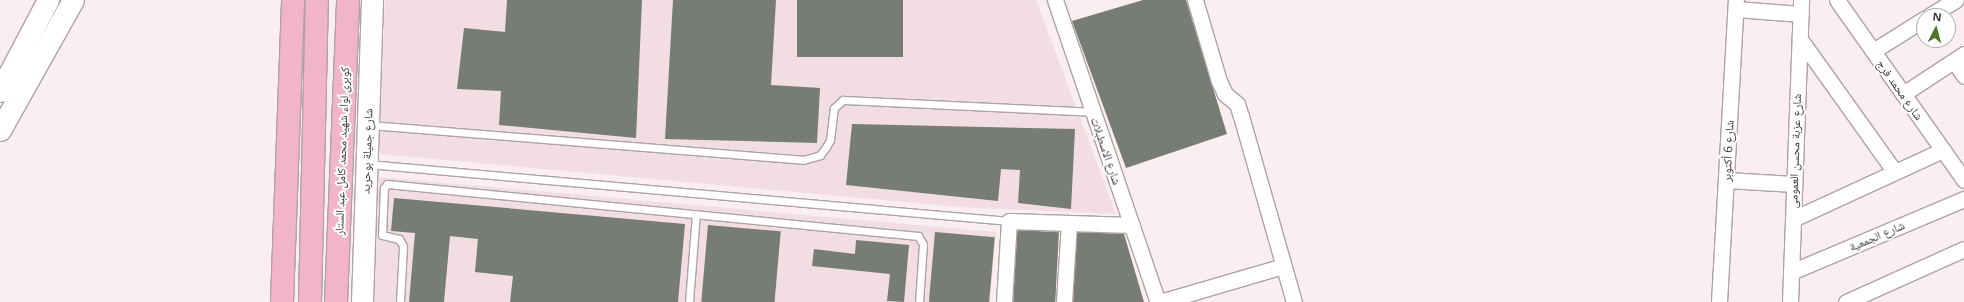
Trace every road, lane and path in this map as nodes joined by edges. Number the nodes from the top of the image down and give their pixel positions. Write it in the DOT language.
graph roads {
  1 [pos="48,0"];
  2 [pos="73,0"];
  3 [pos="293,0"];
  4 [pos="317,0"];
  5 [pos="348,0"];
  6 [pos="372,0"];
  7 [pos="1054,0"];
  8 [pos="1195,0"];
  9 [pos="1956,0"];
  10 [pos="1839,1"];
  11 [pos="1736,5"];
  12 [pos="1801,7"];
  13 [pos="1942,8"];
  14 [pos="1916,24"];
  15 [pos="1800,39"];
  16 [pos="1873,51"];
  17 [pos="1959,57"];
  18 [pos="1964,76"];
  19 [pos="0,91"];
  20 [pos="1903,94"];
  21 [pos="1093,112"];
  22 [pos="368,125"];
  23 [pos="0,130"];
  24 [pos="1943,150"];
  25 [pos="367,164"];
  26 [pos="1895,172"];
  27 [pos="1726,180"];
  28 [pos="1964,180"];
  29 [pos="1794,184"];
  30 [pos="1964,200"];
  31 [pos="696,214"];
  32 [pos="1793,219"];
  33 [pos="1010,221"];
  34 [pos="1069,223"];
  35 [pos="1132,225"];
  36 [pos="1964,249"];
  37 [pos="1283,266"];
  38 [pos="1791,272"];
  39 [pos="282,302"];
  40 [pos="310,302"];
  41 [pos="336,302"];
  42 [pos="362,302"];
  43 [pos="400,302"];
  44 [pos="689,302"];
  45 [pos="919,302"];
  46 [pos="1004,302"];
  47 [pos="1064,302"];
  48 [pos="1159,302"];
  49 [pos="1294,302"];
  50 [pos="1719,302"];
  51 [pos="1790,302"];
  52 [pos="1846,302"];
  1 -- 19 [label="main road"];
  2 -- 23 [label="main road"];
  3 -- 39 [label="main road"];
  4 -- 40 [label="main road"];
  5 -- 41 [label="main road, كوبرى لواء شهيد محمد كامل عبد الستار"];
  6 -- 22 [label="main road, شارع جميلة بوحريد"];
  7 -- 21 [label="street, شارع الاسطبلات"];
  8 -- 37 [label="street"];
  9 -- 13 [label="street"];
  10 -- 16 [label="street, شارع محمد فرج"];
  11 -- 12 [label="street"];
  11 -- 27 [label="street, شارع 6 أكتوبر"];
  12 -- 15 [label="street, شارع عزبة محسن العمومى"];
  14 -- 16 [label="street"];
  15 -- 26 [label="street"];
  15 -- 29 [label="street, شارع عزبة محسن العمومى"];
  16 -- 20 [label="street, شارع محمد فرج"];
  17 -- 18 [label="street"];
  17 -- 20 [label="street"];
  20 -- 24 [label="street, شارع محمد فرج"];
  21 -- 22 [label="lane"];
  21 -- 35 [label="street, شارع الاسطبلات"];
  22 -- 25 [label="main road, شارع جميلة بوحريد"];
  24 -- 26 [label="street"];
  24 -- 28 [label="street, شارع محمد فرج"];
  25 -- 33 [label="lane"];
  25 -- 42 [label="main road, شارع جميلة بوحريد"];
  26 -- 32 [label="street"];
  27 -- 29 [label="street"];
  27 -- 50 [label="street, شارع 6 أكتوبر"];
  29 -- 32 [label="street, شارع عزبة محسن العمومى"];
  30 -- 38 [label="street, شارع الجمعية"];
  31 -- 43 [label="lane"];
  31 -- 44 [label="lane"];
  31 -- 45 [label="lane"];
  32 -- 38 [label="street, شارع عزبة محسن العمومى"];
  33 -- 34 [label="street"];
  33 -- 46 [label="street"];
  34 -- 35 [label="street"];
  34 -- 47 [label="street"];
  35 -- 48 [label="street, شارع الاسطبلات"];
  36 -- 52 [label="street"];
  37 -- 48 [label="street"];
  37 -- 49 [label="street"];
  38 -- 51 [label="street, شارع عزبة محسن العمومى"];
}
